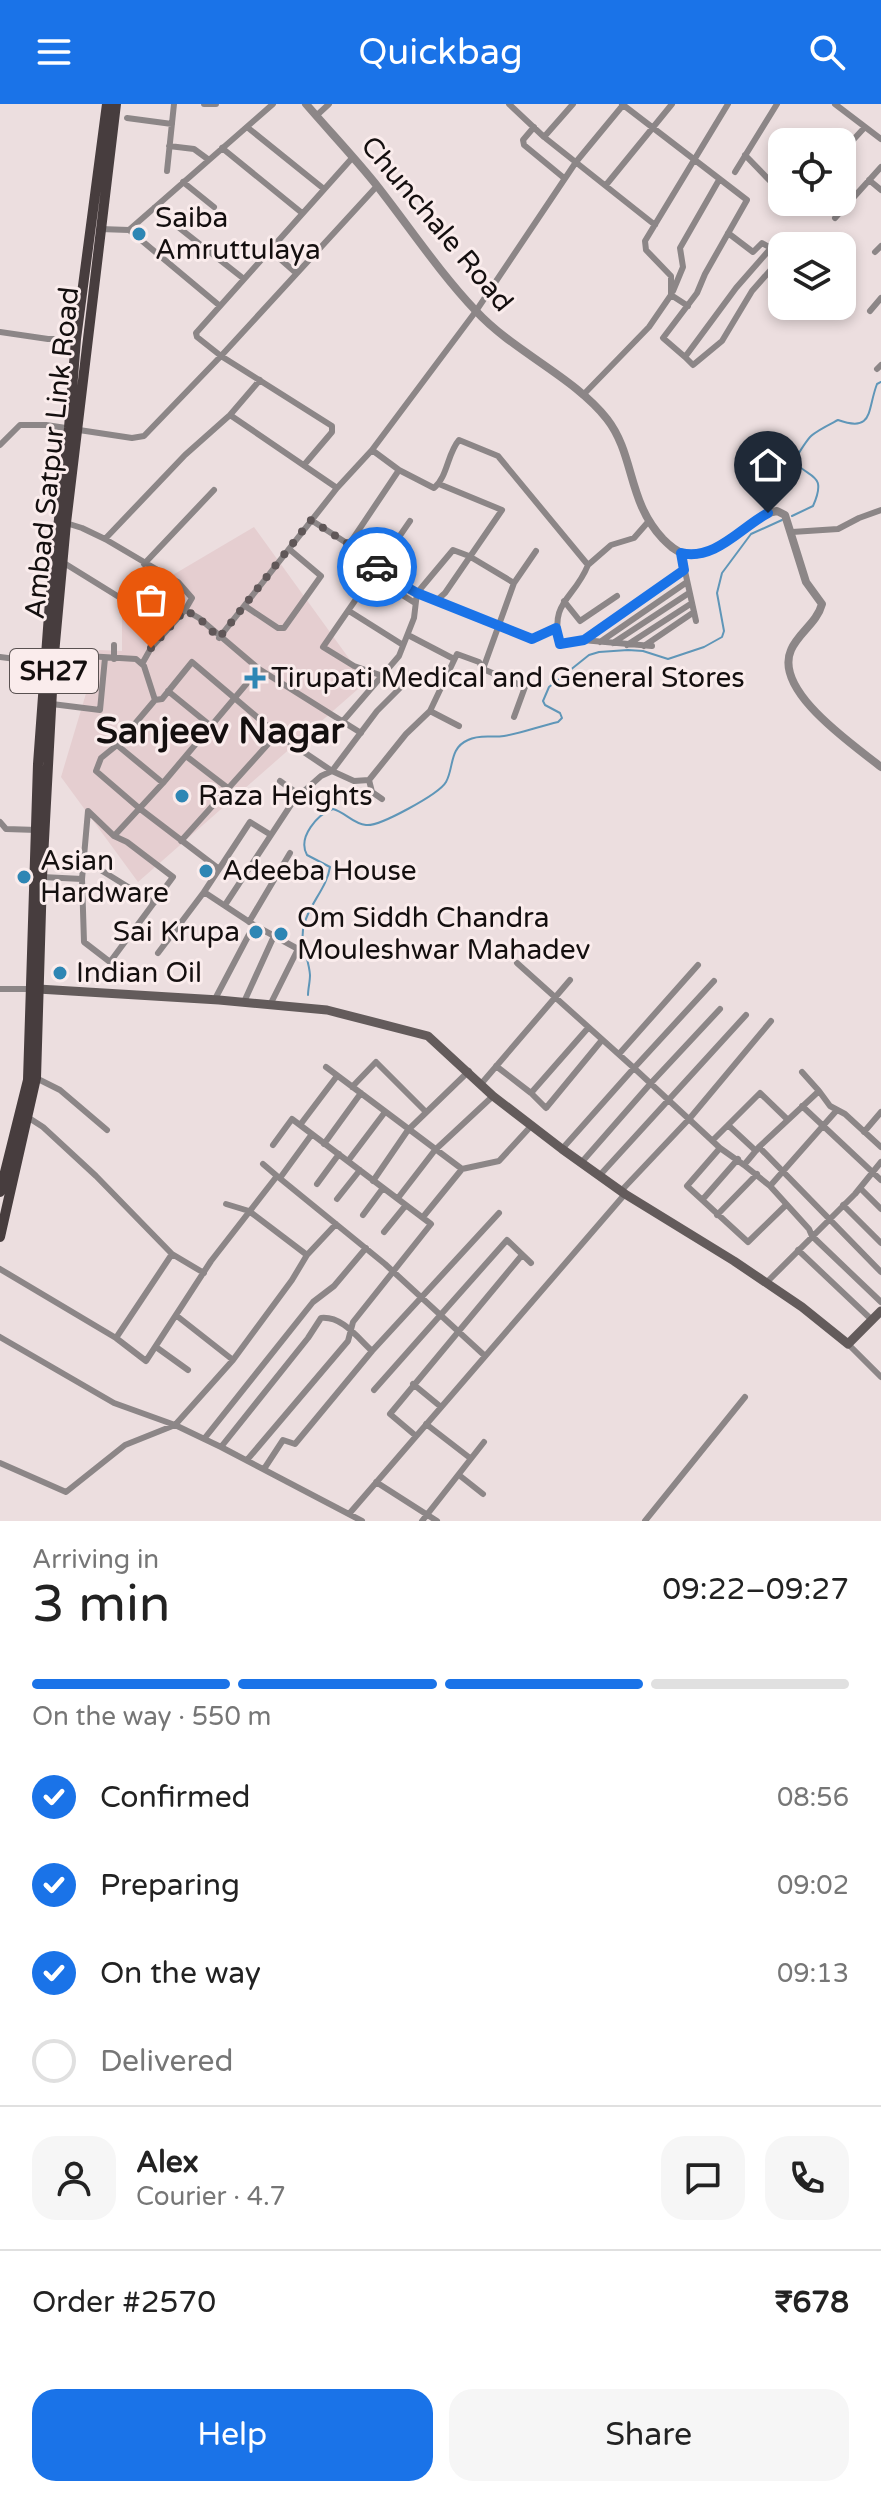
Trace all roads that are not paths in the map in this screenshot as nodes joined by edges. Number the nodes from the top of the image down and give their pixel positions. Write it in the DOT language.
graph roads {
  1 [pos="107,104"];
  2 [pos="116,104"];
  3 [pos="174,104"];
  4 [pos="204,104"];
  5 [pos="216,104"];
  6 [pos="273,104"];
  7 [pos="306,104"];
  8 [pos="329,104"];
  9 [pos="509,104"];
  10 [pos="622,104"];
  11 [pos="672,104"];
  12 [pos="728,104"];
  13 [pos="777,104"];
  14 [pos="835,104"];
  15 [pos="571,105"];
  16 [pos="316,116"];
  17 [pos="127,118"];
  18 [pos="172,124"];
  19 [pos="247,127"];
  20 [pos="534,127"];
  21 [pos="865,127"];
  22 [pos="653,128"];
  23 [pos="544,137"];
  24 [pos="856,137"];
  25 [pos="881,139"];
  26 [pos="169,146"];
  27 [pos="222,148"];
  28 [pos="745,155"];
  29 [pos="353,157"];
  30 [pos="209,160"];
  31 [pos="694,161"];
  32 [pos="576,162"];
  33 [pos="881,167"];
  34 [pos="167,171"];
  35 [pos="735,172"];
  36 [pos="564,178"];
  37 [pos="768,179"];
  38 [pos="719,180"];
  39 [pos="869,180"];
  40 [pos="183,182"];
  41 [pos="606,185"];
  42 [pos="377,186"];
  43 [pos="324,189"];
  44 [pos="881,190"];
  45 [pos="214,207"];
  46 [pos="154,208"];
  47 [pos="302,213"];
  48 [pos="835,218"];
  49 [pos="655,225"];
  50 [pos="96,229"];
  51 [pos="129,230"];
  52 [pos="728,233"];
  53 [pos="768,246"];
  54 [pos="270,250"];
  55 [pos="768,251"];
  56 [pos="296,273"];
  57 [pos="768,273"];
  58 [pos="244,279"];
  59 [pos="671,295"];
  60 [pos="881,298"];
  61 [pos="220,306"];
  62 [pos="688,306"];
  63 [pos="476,311"];
  64 [pos="870,311"];
  65 [pos="0,332"];
  66 [pos="81,339"];
  67 [pos="221,356"];
  68 [pos="685,357"];
  69 [pos="260,380"];
  70 [pos="583,395"];
  71 [pos="230,415"];
  72 [pos="74,428"];
  73 [pos="1,443"];
  74 [pos="372,450"];
  75 [pos="304,465"];
  76 [pos="399,470"];
  77 [pos="439,484"];
  78 [pos="337,488"];
  79 [pos="214,490"];
  80 [pos="881,510"];
  81 [pos="311,520"];
  82 [pos="410,521"];
  83 [pos="648,522"];
  84 [pos="62,523"];
  85 [pos="792,532"];
  86 [pos="105,539"];
  87 [pos="350,543"];
  88 [pos="289,549"];
  89 [pos="536,551"];
  90 [pos="681,553"];
  91 [pos="469,556"];
  92 [pos="64,563"];
  93 [pos="144,564"];
  94 [pos="588,565"];
  95 [pos="377,566"];
  96 [pos="684,570"];
  97 [pos="372,576"];
  98 [pos="687,582"];
  99 [pos="514,583"];
  100 [pos="417,593"];
  101 [pos="689,593"];
  102 [pos="617,596"];
  103 [pos="436,601"];
  104 [pos="564,601"];
  105 [pos="415,603"];
  106 [pos="692,603"];
  107 [pos="245,606"];
  108 [pos="185,610"];
  109 [pos="349,611"];
  110 [pos="694,612"];
  111 [pos="696,621"];
  112 [pos="500,626"];
  113 [pos="169,628"];
  114 [pos="556,628"];
  115 [pos="408,635"];
  116 [pos="219,638"];
  117 [pos="584,640"];
  118 [pos="600,642"];
  119 [pos="613,643"];
  120 [pos="114,645"];
  121 [pos="403,645"];
  122 [pos="627,645"];
  123 [pos="0,657"];
  124 [pos="50,657"];
  125 [pos="105,658"];
  126 [pos="114,659"];
  127 [pos="454,659"];
  128 [pos="142,664"];
  129 [pos="259,669"];
  130 [pos="483,669"];
  131 [pos="380,675"];
  132 [pos="402,686"];
  133 [pos="168,691"];
  134 [pos="234,696"];
  135 [pos="155,700"];
  136 [pos="52,704"];
  137 [pos="430,711"];
  138 [pos="514,717"];
  139 [pos="343,721"];
  140 [pos="211,726"];
  141 [pos="459,726"];
  142 [pos="361,733"];
  143 [pos="277,734"];
  144 [pos="117,745"];
  145 [pos="186,756"];
  146 [pos="881,767"];
  147 [pos="332,771"];
  148 [pos="369,780"];
  149 [pos="280,781"];
  150 [pos="163,783"];
  151 [pos="229,789"];
  152 [pos="303,792"];
  153 [pos="382,799"];
  154 [pos="139,808"];
  155 [pos="0,822"];
  156 [pos="40,831"];
  157 [pos="271,835"];
  158 [pos="114,836"];
  159 [pos="181,841"];
  160 [pos="290,853"];
  161 [pos="83,859"];
  162 [pos="219,869"];
  163 [pos="38,877"];
  164 [pos="82,879"];
  165 [pos="204,892"];
  166 [pos="154,903"];
  167 [pos="225,905"];
  168 [pos="251,923"];
  169 [pos="274,936"];
  170 [pos="158,953"];
  171 [pos="517,963"];
  172 [pos="698,965"];
  173 [pos="570,980"];
  174 [pos="714,981"];
  175 [pos="0,989"];
  176 [pos="35,989"];
  177 [pos="554,998"];
  178 [pos="215,999"];
  179 [pos="244,1002"];
  180 [pos="270,1005"];
  181 [pos="720,1009"];
  182 [pos="746,1015"];
  183 [pos="771,1021"];
  184 [pos="588,1028"];
  185 [pos="602,1040"];
  186 [pos="619,1054"];
  187 [pos="496,1066"];
  188 [pos="326,1067"];
  189 [pos="634,1068"];
  190 [pos="469,1071"];
  191 [pos="802,1072"];
  192 [pos="337,1076"];
  193 [pos="36,1078"];
  194 [pos="651,1083"];
  195 [pos="481,1084"];
  196 [pos="352,1087"];
  197 [pos="819,1091"];
  198 [pos="361,1093"];
  199 [pos="531,1093"];
  200 [pos="493,1096"];
  201 [pos="669,1099"];
  202 [pos="802,1106"];
  203 [pos="837,1110"];
  204 [pos="425,1111"];
  205 [pos="385,1112"];
  206 [pos="881,1112"];
  207 [pos="29,1118"];
  208 [pos="690,1118"];
  209 [pos="788,1120"];
  210 [pos="300,1125"];
  211 [pos="532,1125"];
  212 [pos="728,1125"];
  213 [pos="823,1126"];
  214 [pos="107,1130"];
  215 [pos="408,1130"];
  216 [pos="864,1132"];
  217 [pos="312,1134"];
  218 [pos="713,1140"];
  219 [pos="324,1144"];
  220 [pos="273,1145"];
  221 [pos="881,1147"];
  222 [pos="720,1148"];
  223 [pos="562,1149"];
  224 [pos="757,1149"];
  225 [pos="435,1150"];
  226 [pos="339,1154"];
  227 [pos="738,1159"];
  228 [pos="348,1161"];
  229 [pos="881,1162"];
  230 [pos="581,1163"];
  231 [pos="263,1164"];
  232 [pos="744,1165"];
  233 [pos="462,1169"];
  234 [pos="360,1170"];
  235 [pos="783,1172"];
  236 [pos="873,1172"];
  237 [pos="757,1174"];
  238 [pos="600,1175"];
  239 [pos="279,1177"];
  240 [pos="881,1180"];
  241 [pos="373,1181"];
  242 [pos="317,1184"];
  243 [pos="770,1186"];
  244 [pos="383,1188"];
  245 [pos="860,1188"];
  246 [pos="0,1192"];
  247 [pos="623,1192"];
  248 [pos="398,1198"];
  249 [pos="337,1199"];
  250 [pos="703,1199"];
  251 [pos="226,1204"];
  252 [pos="406,1205"];
  253 [pos="786,1205"];
  254 [pos="843,1205"];
  255 [pos="881,1209"];
  256 [pos="249,1211"];
  257 [pos="499,1213"];
  258 [pos="363,1215"];
  259 [pos="717,1215"];
  260 [pos="423,1217"];
  261 [pos="829,1218"];
  262 [pos="336,1224"];
  263 [pos="384,1232"];
  264 [pos="812,1236"];
  265 [pos="0,1237"];
  266 [pos="881,1243"];
  267 [pos="366,1248"];
  268 [pos="798,1250"];
  269 [pos="172,1254"];
  270 [pos="307,1255"];
  271 [pos="522,1255"];
  272 [pos="531,1263"];
  273 [pos="0,1269"];
  274 [pos="395,1272"];
  275 [pos="881,1272"];
  276 [pos="204,1273"];
  277 [pos="766,1283"];
  278 [pos="421,1299"];
  279 [pos="881,1302"];
  280 [pos="881,1311"];
  281 [pos="439,1315"];
  282 [pos="177,1316"];
  283 [pos="872,1320"];
  284 [pos="351,1331"];
  285 [pos="458,1332"];
  286 [pos="0,1337"];
  287 [pos="116,1338"];
  288 [pos="848,1344"];
  289 [pos="156,1347"];
  290 [pos="372,1351"];
  291 [pos="485,1356"];
  292 [pos="233,1360"];
  293 [pos="188,1370"];
  294 [pos="881,1377"];
  295 [pos="413,1384"];
  296 [pos="374,1390"];
  297 [pos="745,1397"];
  298 [pos="441,1407"];
  299 [pos="426,1424"];
  300 [pos="175,1425"];
  301 [pos="416,1436"];
  302 [pos="204,1439"];
  303 [pos="484,1442"];
  304 [pos="221,1447"];
  305 [pos="470,1458"];
  306 [pos="247,1460"];
  307 [pos="0,1463"];
  308 [pos="264,1469"];
  309 [pos="459,1475"];
  310 [pos="376,1482"];
  311 [pos="483,1494"];
  312 [pos="349,1514"];
  313 [pos="427,1514"];
  314 [pos="362,1521"];
  315 [pos="422,1521"];
  316 [pos="437,1521"];
  317 [pos="645,1521"];
  1 -- 50 [label="main road, Ambad Satpur Link Road"];
  2 -- 50 [label="main road, Ambad Satpur Link Road / SH27"];
  3 -- 18 [label="street"];
  4 -- 5 [label="street"];
  6 -- 19 [label="street"];
  7 -- 16 [label="street, Chunchale Road"];
  8 -- 16 [label="street"];
  9 -- 20 [label="street"];
  10 -- 22 [label="street"];
  10 -- 32 [label="street"];
  11 -- 22 [label="street"];
  12 -- 31 [label="street"];
  13 -- 28 [label="street"];
  14 -- 21 [label="street"];
  15 -- 23 [label="street"];
  16 -- 29 [label="street, Chunchale Road"];
  17 -- 18 [label="street"];
  18 -- 26 [label="street"];
  19 -- 27 [label="street"];
  19 -- 43 [label="street"];
  20 -- 23 [label="street"];
  20 -- 36 [label="street"];
  21 -- 24 [label="street"];
  21 -- 25 [label="street"];
  22 -- 31 [label="street"];
  22 -- 41 [label="street"];
  23 -- 32 [label="street"];
  26 -- 30 [label="street"];
  26 -- 34 [label="street"];
  27 -- 30 [label="street"];
  27 -- 47 [label="street"];
  28 -- 35 [label="street"];
  28 -- 37 [label="street"];
  29 -- 42 [label="street, Chunchale Road"];
  29 -- 43 [label="street"];
  30 -- 40 [label="street"];
  31 -- 38 [label="street"];
  31 -- 49 [label="street"];
  32 -- 36 [label="street"];
  32 -- 41 [label="street"];
  33 -- 39 [label="street"];
  36 -- 63 [label="street"];
  38 -- 52 [label="street"];
  38 -- 59 [label="street"];
  39 -- 44 [label="street"];
  39 -- 48 [label="street"];
  40 -- 45 [label="street"];
  40 -- 46 [label="street"];
  41 -- 49 [label="street"];
  42 -- 56 [label="street"];
  42 -- 63 [label="street, Chunchale Road"];
  43 -- 47 [label="street"];
  46 -- 51 [label="street"];
  46 -- 58 [label="street"];
  47 -- 54 [label="street"];
  49 -- 59 [label="street"];
  50 -- 51 [label="street"];
  50 -- 66 [label="main road, Ambad Satpur Link Road / SH27"];
  51 -- 61 [label="street"];
  52 -- 53 [label="street"];
  52 -- 62 [label="street"];
  54 -- 56 [label="street"];
  54 -- 58 [label="street"];
  55 -- 68 [label="street"];
  56 -- 67 [label="street"];
  57 -- 68 [label="street"];
  58 -- 61 [label="street"];
  59 -- 62 [label="street"];
  59 -- 70 [label="street"];
  60 -- 64 [label="street"];
  61 -- 67 [label="street"];
  62 -- 68 [label="street"];
  63 -- 70 [label="street, Chunchale Road"];
  63 -- 74 [label="street"];
  65 -- 66 [label="street"];
  66 -- 72 [label="main road, Ambad Satpur Link Road / SH27"];
  67 -- 69 [label="street"];
  67 -- 72 [label="street"];
  69 -- 71 [label="street"];
  69 -- 75 [label="street"];
  70 -- 83 [label="street, Chunchale Road"];
  71 -- 75 [label="street"];
  71 -- 86 [label="street"];
  72 -- 73 [label="street"];
  72 -- 84 [label="main road, Ambad Satpur Link Road / SH27"];
  74 -- 76 [label="street"];
  74 -- 78 [label="street"];
  75 -- 78 [label="street"];
  76 -- 77 [label="street"];
  76 -- 87 [label="street"];
  77 -- 91 [label="street"];
  77 -- 94 [label="street"];
  78 -- 81 [label="street"];
  79 -- 93 [label="street"];
  80 -- 85 [label="street"];
  81 -- 87 [label="street"];
  81 -- 88 [label="street"];
  82 -- 95 [label="street"];
  83 -- 90 [label="street, Chunchale Road"];
  83 -- 94 [label="street"];
  84 -- 86 [label="street"];
  84 -- 92 [label="main road, Ambad Satpur Link Road / SH27"];
  84 -- 124 [label="main road, Ambad Satpur Link Road"];
  85 -- 90 [label="street"];
  85 -- 146 [label="street"];
  86 -- 93 [label="street"];
  87 -- 95 [label="street"];
  88 -- 107 [label="street"];
  88 -- 107 [label="street"];
  89 -- 99 [label="street"];
  90 -- 96 [label="street"];
  91 -- 99 [label="street"];
  91 -- 100 [label="street"];
  91 -- 103 [label="street"];
  92 -- 113 [label="street"];
  92 -- 124 [label="main road, Ambad Satpur Link Road / SH27"];
  93 -- 108 [label="street"];
  94 -- 104 [label="street"];
  95 -- 97 [label="street"];
  95 -- 100 [label="street"];
  96 -- 98 [label="street"];
  96 -- 117 [label="street"];
  97 -- 105 [label="street"];
  97 -- 109 [label="street"];
  98 -- 101 [label="street"];
  98 -- 118 [label="street"];
  99 -- 112 [label="street"];
  100 -- 103 [label="street"];
  100 -- 105 [label="street"];
  101 -- 106 [label="street"];
  101 -- 119 [label="street"];
  102 -- 104 [label="street"];
  103 -- 112 [label="street"];
  104 -- 114 [label="street"];
  105 -- 115 [label="street"];
  106 -- 110 [label="street"];
  106 -- 122 [label="street"];
  107 -- 116 [label="street"];
  108 -- 113 [label="street"];
  108 -- 116 [label="street"];
  109 -- 121 [label="street"];
  109 -- 131 [label="street"];
  110 -- 111 [label="street"];
  110 -- 122 [label="street"];
  112 -- 114 [label="street"];
  112 -- 130 [label="street"];
  113 -- 128 [label="street"];
  114 -- 117 [label="street"];
  115 -- 121 [label="street"];
  115 -- 127 [label="street"];
  116 -- 129 [label="street"];
  117 -- 118 [label="street"];
  118 -- 119 [label="street"];
  119 -- 122 [label="street"];
  120 -- 126 [label="street"];
  121 -- 131 [label="street"];
  123 -- 124 [label="street"];
  124 -- 125 [label="street"];
  124 -- 136 [label="main road, Ambad Satpur Link Road / SH27"];
  124 -- 156 [label="main road, Ambad Satpur Link Road"];
  125 -- 126 [label="street"];
  125 -- 136 [label="street"];
  126 -- 128 [label="street"];
  127 -- 130 [label="street"];
  127 -- 137 [label="street"];
  128 -- 135 [label="street"];
  129 -- 134 [label="street"];
  129 -- 139 [label="street"];
  130 -- 138 [label="street"];
  131 -- 139 [label="street"];
  132 -- 142 [label="street"];
  133 -- 134 [label="street"];
  133 -- 135 [label="street"];
  133 -- 140 [label="street"];
  134 -- 140 [label="street"];
  134 -- 143 [label="street"];
  135 -- 144 [label="street"];
  136 -- 156 [label="main road, Ambad Satpur Link Road / SH27"];
  137 -- 141 [label="street"];
  137 -- 148 [label="street"];
  139 -- 142 [label="street"];
  140 -- 145 [label="street"];
  142 -- 147 [label="street"];
  143 -- 147 [label="street"];
  143 -- 151 [label="street"];
  144 -- 150 [label="street"];
  144 -- 154 [label="street"];
  145 -- 150 [label="street"];
  145 -- 151 [label="street"];
  147 -- 148 [label="street"];
  147 -- 152 [label="street"];
  148 -- 153 [label="street"];
  149 -- 157 [label="street"];
  150 -- 154 [label="street"];
  151 -- 159 [label="street"];
  154 -- 158 [label="street"];
  154 -- 159 [label="street"];
  155 -- 156 [label="street"];
  156 -- 163 [label="main road, Ambad Satpur Link Road / SH27"];
  157 -- 162 [label="street"];
  157 -- 167 [label="street"];
  158 -- 161 [label="street"];
  158 -- 166 [label="street"];
  159 -- 162 [label="street"];
  160 -- 168 [label="street"];
  161 -- 164 [label="street"];
  161 -- 166 [label="street"];
  162 -- 165 [label="street"];
  163 -- 164 [label="street"];
  163 -- 176 [label="main road, Ambad Satpur Link Road / SH27"];
  164 -- 166 [label="street"];
  165 -- 167 [label="street"];
  165 -- 170 [label="street"];
  167 -- 168 [label="street"];
  168 -- 169 [label="street"];
  168 -- 178 [label="street"];
  169 -- 179 [label="street"];
  169 -- 180 [label="street"];
  171 -- 177 [label="street"];
  172 -- 186 [label="street"];
  173 -- 177 [label="street"];
  174 -- 189 [label="street"];
  175 -- 176 [label="street"];
  176 -- 178 [label="main road"];
  176 -- 193 [label="main road, Ambad Satpur Link Road / SH27"];
  176 -- 246 [label="main road, Ambad Satpur Link Road"];
  177 -- 184 [label="street"];
  177 -- 187 [label="street"];
  178 -- 179 [label="main road"];
  179 -- 180 [label="main road"];
  180 -- 190 [label="main road"];
  181 -- 194 [label="street"];
  182 -- 201 [label="street"];
  183 -- 208 [label="street"];
  184 -- 185 [label="street"];
  184 -- 199 [label="street"];
  185 -- 186 [label="street"];
  185 -- 199 [label="street"];
  186 -- 189 [label="street"];
  187 -- 195 [label="street"];
  187 -- 199 [label="street"];
  188 -- 192 [label="street"];
  189 -- 194 [label="street"];
  189 -- 223 [label="street"];
  190 -- 195 [label="main road"];
  190 -- 204 [label="street"];
  191 -- 197 [label="street"];
  192 -- 196 [label="street"];
  192 -- 210 [label="street"];
  193 -- 207 [label="main road, Ambad Satpur Link Road / SH27"];
  193 -- 214 [label="street"];
  194 -- 201 [label="street"];
  194 -- 230 [label="street"];
  195 -- 200 [label="main road"];
  196 -- 198 [label="street"];
  196 -- 204 [label="street"];
  197 -- 202 [label="street"];
  197 -- 203 [label="street"];
  198 -- 205 [label="street"];
  198 -- 219 [label="street"];
  200 -- 211 [label="main road"];
  200 -- 225 [label="street"];
  201 -- 208 [label="street"];
  201 -- 238 [label="street"];
  202 -- 209 [label="street"];
  202 -- 213 [label="street"];
  203 -- 213 [label="street"];
  203 -- 216 [label="street"];
  204 -- 215 [label="street"];
  205 -- 215 [label="street"];
  205 -- 228 [label="street"];
  206 -- 216 [label="street"];
  207 -- 265 [label="main road, Ambad Satpur Link Road / SH27"];
  207 -- 269 [label="street"];
  208 -- 218 [label="street"];
  208 -- 247 [label="street"];
  209 -- 212 [label="street"];
  209 -- 224 [label="street"];
  210 -- 217 [label="street"];
  210 -- 220 [label="street"];
  211 -- 223 [label="main road"];
  211 -- 233 [label="street"];
  212 -- 218 [label="street"];
  212 -- 224 [label="street"];
  213 -- 235 [label="street"];
  213 -- 236 [label="street"];
  215 -- 225 [label="street"];
  215 -- 241 [label="street"];
  216 -- 221 [label="street"];
  217 -- 219 [label="street"];
  217 -- 239 [label="street"];
  218 -- 222 [label="street"];
  219 -- 226 [label="street"];
  222 -- 227 [label="street"];
  222 -- 250 [label="street"];
  223 -- 230 [label="main road"];
  224 -- 232 [label="street"];
  224 -- 235 [label="street"];
  225 -- 233 [label="street"];
  225 -- 248 [label="street"];
  226 -- 228 [label="street"];
  226 -- 242 [label="street"];
  227 -- 232 [label="street"];
  227 -- 250 [label="street"];
  228 -- 234 [label="street"];
  229 -- 236 [label="street"];
  230 -- 238 [label="main road"];
  231 -- 239 [label="street"];
  232 -- 237 [label="street"];
  233 -- 260 [label="street"];
  234 -- 241 [label="street"];
  234 -- 249 [label="street"];
  235 -- 243 [label="street"];
  235 -- 261 [label="street"];
  236 -- 240 [label="street"];
  236 -- 245 [label="street"];
  237 -- 243 [label="street"];
  237 -- 259 [label="street"];
  238 -- 247 [label="main road"];
  239 -- 256 [label="street"];
  239 -- 262 [label="street"];
  241 -- 244 [label="street"];
  243 -- 253 [label="street"];
  244 -- 248 [label="street"];
  244 -- 258 [label="street"];
  245 -- 254 [label="street"];
  245 -- 255 [label="street"];
  247 -- 277 [label="main road"];
  247 -- 291 [label="street"];
  248 -- 252 [label="street"];
  250 -- 259 [label="street"];
  251 -- 256 [label="street"];
  252 -- 260 [label="street"];
  252 -- 263 [label="street"];
  253 -- 259 [label="street"];
  253 -- 264 [label="street"];
  254 -- 261 [label="street"];
  254 -- 266 [label="street"];
  256 -- 270 [label="street"];
  256 -- 276 [label="street"];
  257 -- 278 [label="street"];
  260 -- 274 [label="street"];
  261 -- 264 [label="street"];
  261 -- 275 [label="street"];
  262 -- 267 [label="street"];
  262 -- 270 [label="street"];
  264 -- 268 [label="street"];
  264 -- 279 [label="street"];
  267 -- 274 [label="street"];
  267 -- 302 [label="street"];
  268 -- 277 [label="street"];
  268 -- 283 [label="street"];
  269 -- 276 [label="street"];
  269 -- 287 [label="street"];
  270 -- 292 [label="street"];
  271 -- 272 [label="street"];
  271 -- 281 [label="street"];
  271 -- 285 [label="street"];
  273 -- 287 [label="street"];
  274 -- 278 [label="street"];
  274 -- 284 [label="street"];
  276 -- 282 [label="street"];
  277 -- 288 [label="main road"];
  278 -- 281 [label="street"];
  278 -- 290 [label="street"];
  280 -- 283 [label="main road"];
  281 -- 285 [label="street"];
  281 -- 296 [label="street"];
  282 -- 289 [label="street"];
  282 -- 292 [label="street"];
  283 -- 288 [label="main road"];
  284 -- 290 [label="street"];
  284 -- 304 [label="street"];
  284 -- 306 [label="street"];
  285 -- 291 [label="street"];
  285 -- 295 [label="street"];
  286 -- 300 [label="street"];
  287 -- 289 [label="street"];
  288 -- 294 [label="street"];
  289 -- 293 [label="street"];
  290 -- 308 [label="street"];
  291 -- 298 [label="street"];
  292 -- 300 [label="street"];
  295 -- 298 [label="street"];
  295 -- 301 [label="street"];
  297 -- 317 [label="street"];
  298 -- 299 [label="street"];
  299 -- 301 [label="street"];
  299 -- 305 [label="street"];
  300 -- 302 [label="street"];
  300 -- 307 [label="street"];
  301 -- 310 [label="street"];
  302 -- 304 [label="street"];
  303 -- 305 [label="street"];
  304 -- 306 [label="street"];
  305 -- 309 [label="street"];
  306 -- 308 [label="street"];
  308 -- 312 [label="street"];
  309 -- 311 [label="street"];
  309 -- 313 [label="street"];
  310 -- 312 [label="street"];
  310 -- 313 [label="street"];
  312 -- 314 [label="street"];
  313 -- 315 [label="street"];
  313 -- 316 [label="street"];
}
